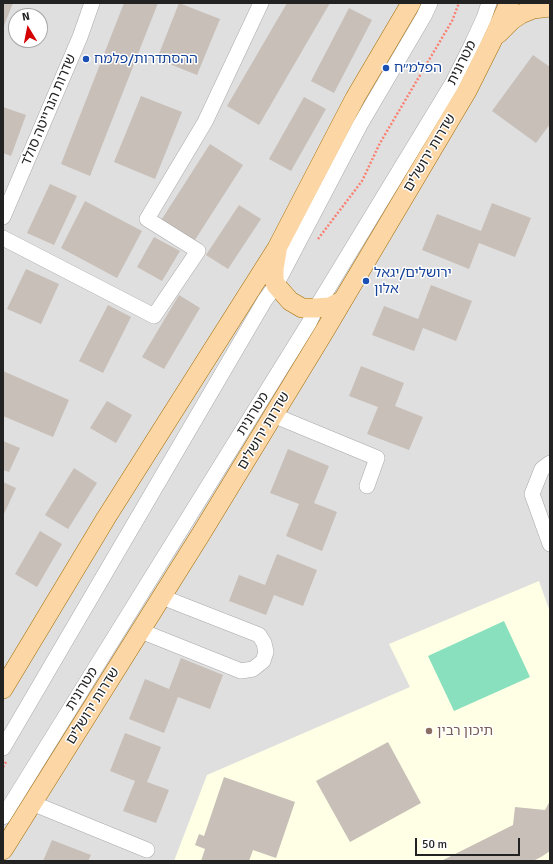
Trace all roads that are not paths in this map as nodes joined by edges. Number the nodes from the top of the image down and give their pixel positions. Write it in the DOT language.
graph roads {
  1 [pos="92,3"];
  2 [pos="261,3"];
  3 [pos="411,3"];
  4 [pos="430,3"];
  5 [pos="489,3"];
  6 [pos="509,3"];
  7 [pos="550,7"];
  8 [pos="493,39"];
  9 [pos="3,216"];
  10 [pos="3,238"];
  11 [pos="277,248"];
  12 [pos="276,285"];
  13 [pos="343,300"];
  14 [pos="316,308"];
  15 [pos="273,415"];
  16 [pos="550,463"];
  17 [pos="367,486"];
  18 [pos="550,544"];
  19 [pos="162,597"];
  20 [pos="140,631"];
  21 [pos="3,689"];
  22 [pos="3,748"];
  23 [pos="32,803"];
  24 [pos="3,817"];
  25 [pos="3,850"];
  26 [pos="147,850"];
  1 -- 9 [label="street, שדרות הנרייטה סולד"];
  2 -- 10 [label="street"];
  3 -- 11 [label="main road"];
  4 -- 12 [label="street"];
  5 -- 14 [label="street, מטרונית"];
  6 -- 8 [label="main road, שדרות ירושלים"];
  7 -- 8 [label="main road"];
  8 -- 13 [label="main road, שדרות ירושלים"];
  11 -- 12 [label="main road"];
  11 -- 21 [label="main road"];
  12 -- 14 [label="main road"];
  12 -- 22 [label="street"];
  13 -- 14 [label="main road"];
  13 -- 15 [label="main road, שדרות ירושלים"];
  14 -- 24 [label="street, מטרונית"];
  15 -- 17 [label="street"];
  15 -- 19 [label="main road, שדרות ירושלים"];
  16 -- 18 [label="street"];
  19 -- 20 [label="main road, שדרות ירושלים"];
  19 -- 20 [label="street"];
  20 -- 23 [label="main road, שדרות ירושלים"];
  23 -- 25 [label="main road, שדרות ירושלים"];
  23 -- 26 [label="street"];
}
